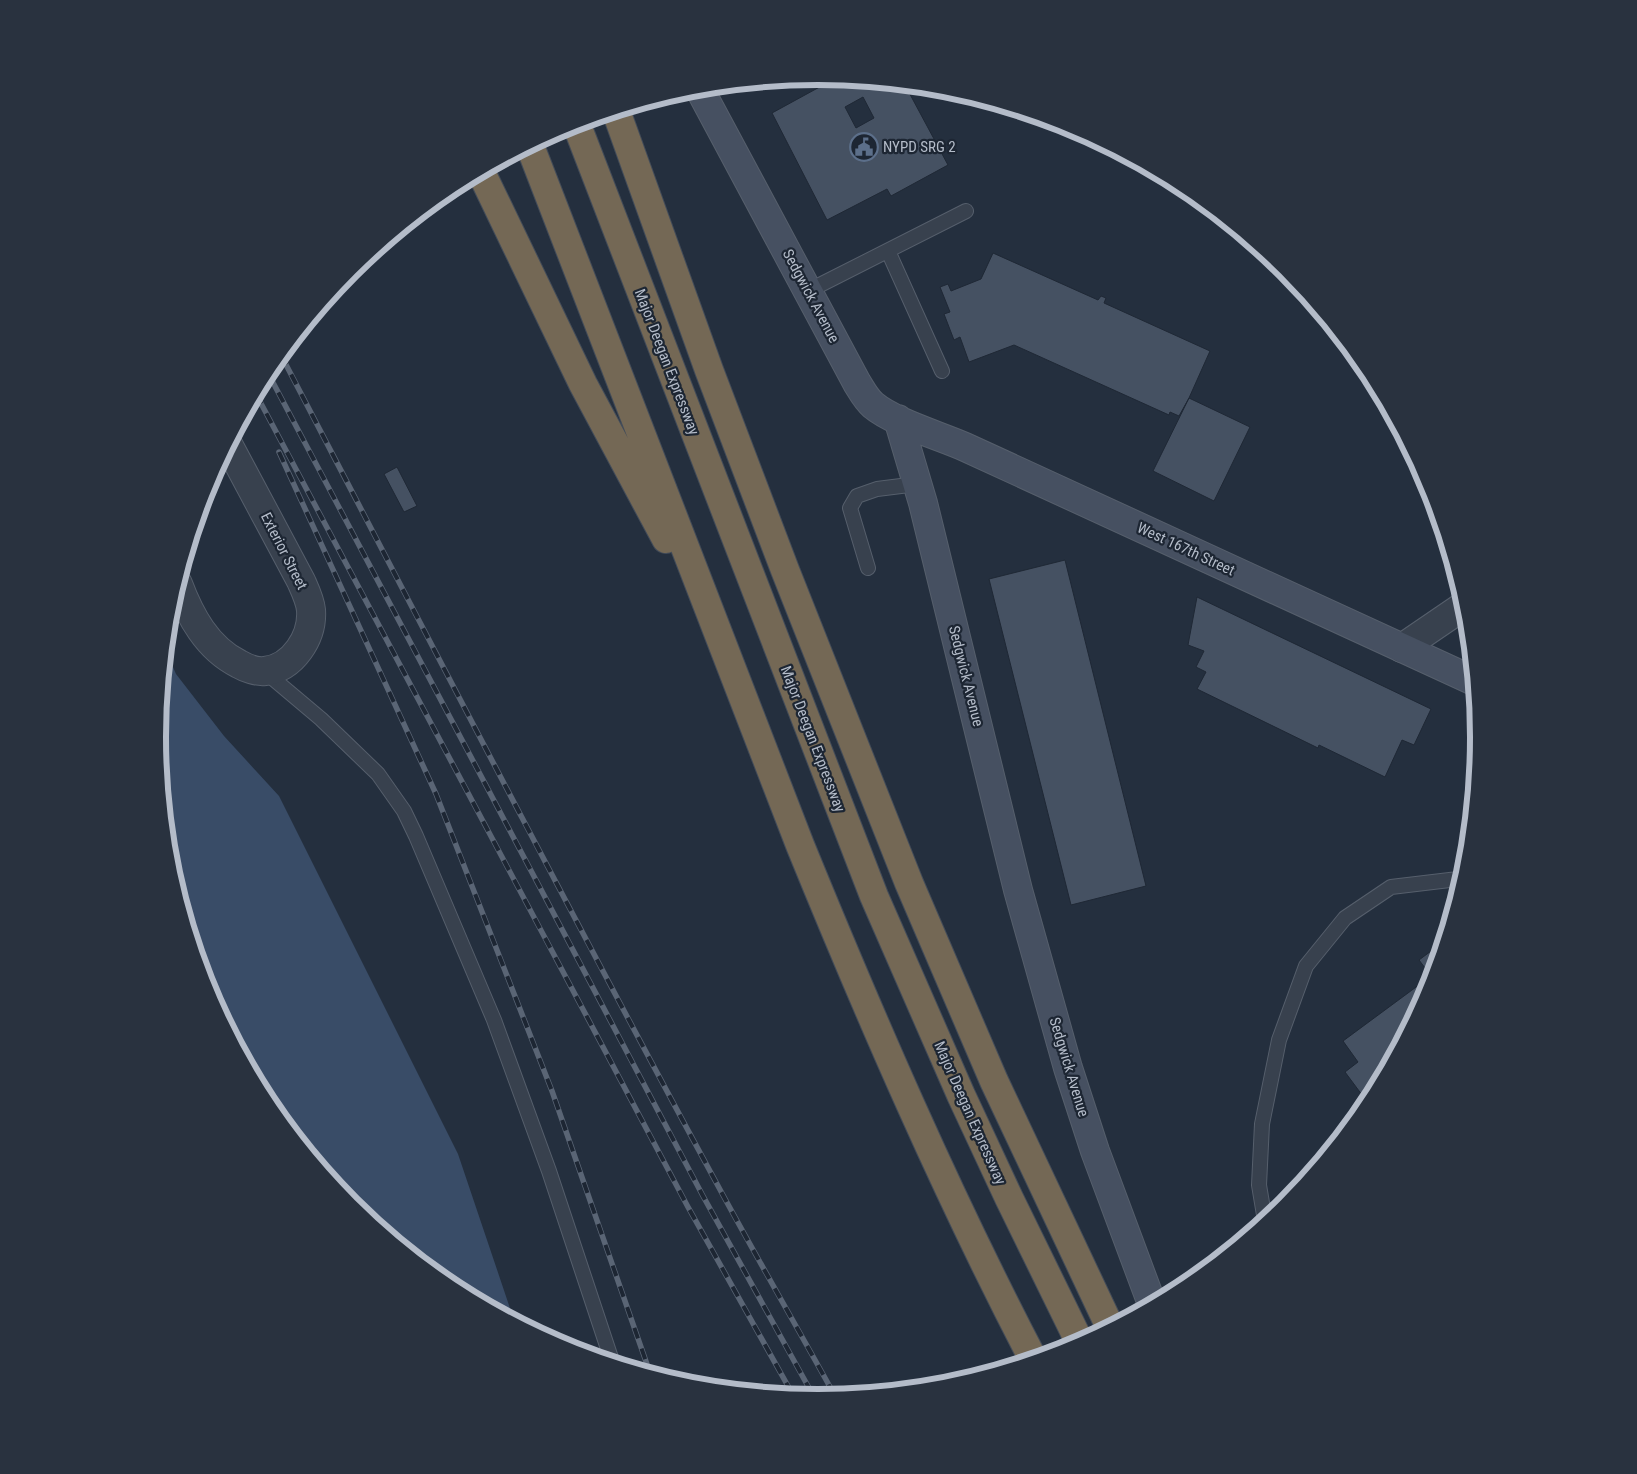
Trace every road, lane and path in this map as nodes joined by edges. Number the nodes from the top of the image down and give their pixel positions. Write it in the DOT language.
graph roads {
  1 [pos="704,96"];
  2 [pos="618,117"];
  3 [pos="579,131"];
  4 [pos="532,151"];
  5 [pos="484,178"];
  6 [pos="966,211"];
  7 [pos="888,251"];
  8 [pos="808,291"];
  9 [pos="942,371"];
  10 [pos="898,419"];
  11 [pos="232,452"];
  12 [pos="917,484"];
  13 [pos="868,568"];
  14 [pos="183,595"];
  15 [pos="1458,610"];
  16 [pos="722,643"];
  17 [pos="1402,648"];
  18 [pos="264,672"];
  19 [pos="1467,678"];
  20 [pos="1454,879"];
  21 [pos="1264,1213"];
  22 [pos="1150,1298"];
  23 [pos="1108,1322"];
  24 [pos="1076,1335"];
  25 [pos="1030,1353"];
  26 [pos="609,1354"];
  1 -- 8 [label="main road, Sedgwick Avenue"];
  2 -- 23 [label="highway"];
  3 -- 24 [label="highway, Major Deegan Expressway"];
  4 -- 16 [label="highway"];
  5 -- 16 [label="highway"];
  6 -- 7 [label="lane"];
  7 -- 8 [label="lane"];
  7 -- 9 [label="lane"];
  8 -- 10 [label="main road, Sedgwick Avenue"];
  10 -- 12 [label="main road, Sedgwick Avenue"];
  10 -- 17 [label="main road, West 167th Street"];
  11 -- 18 [label="street, Exterior Street"];
  12 -- 13 [label="lane"];
  12 -- 22 [label="main road, Sedgwick Avenue"];
  14 -- 18 [label="street"];
  15 -- 17 [label="street"];
  16 -- 25 [label="highway"];
  17 -- 19 [label="main road, West 167th Street"];
  18 -- 26 [label="lane"];
  20 -- 21 [label="lane"];
}
